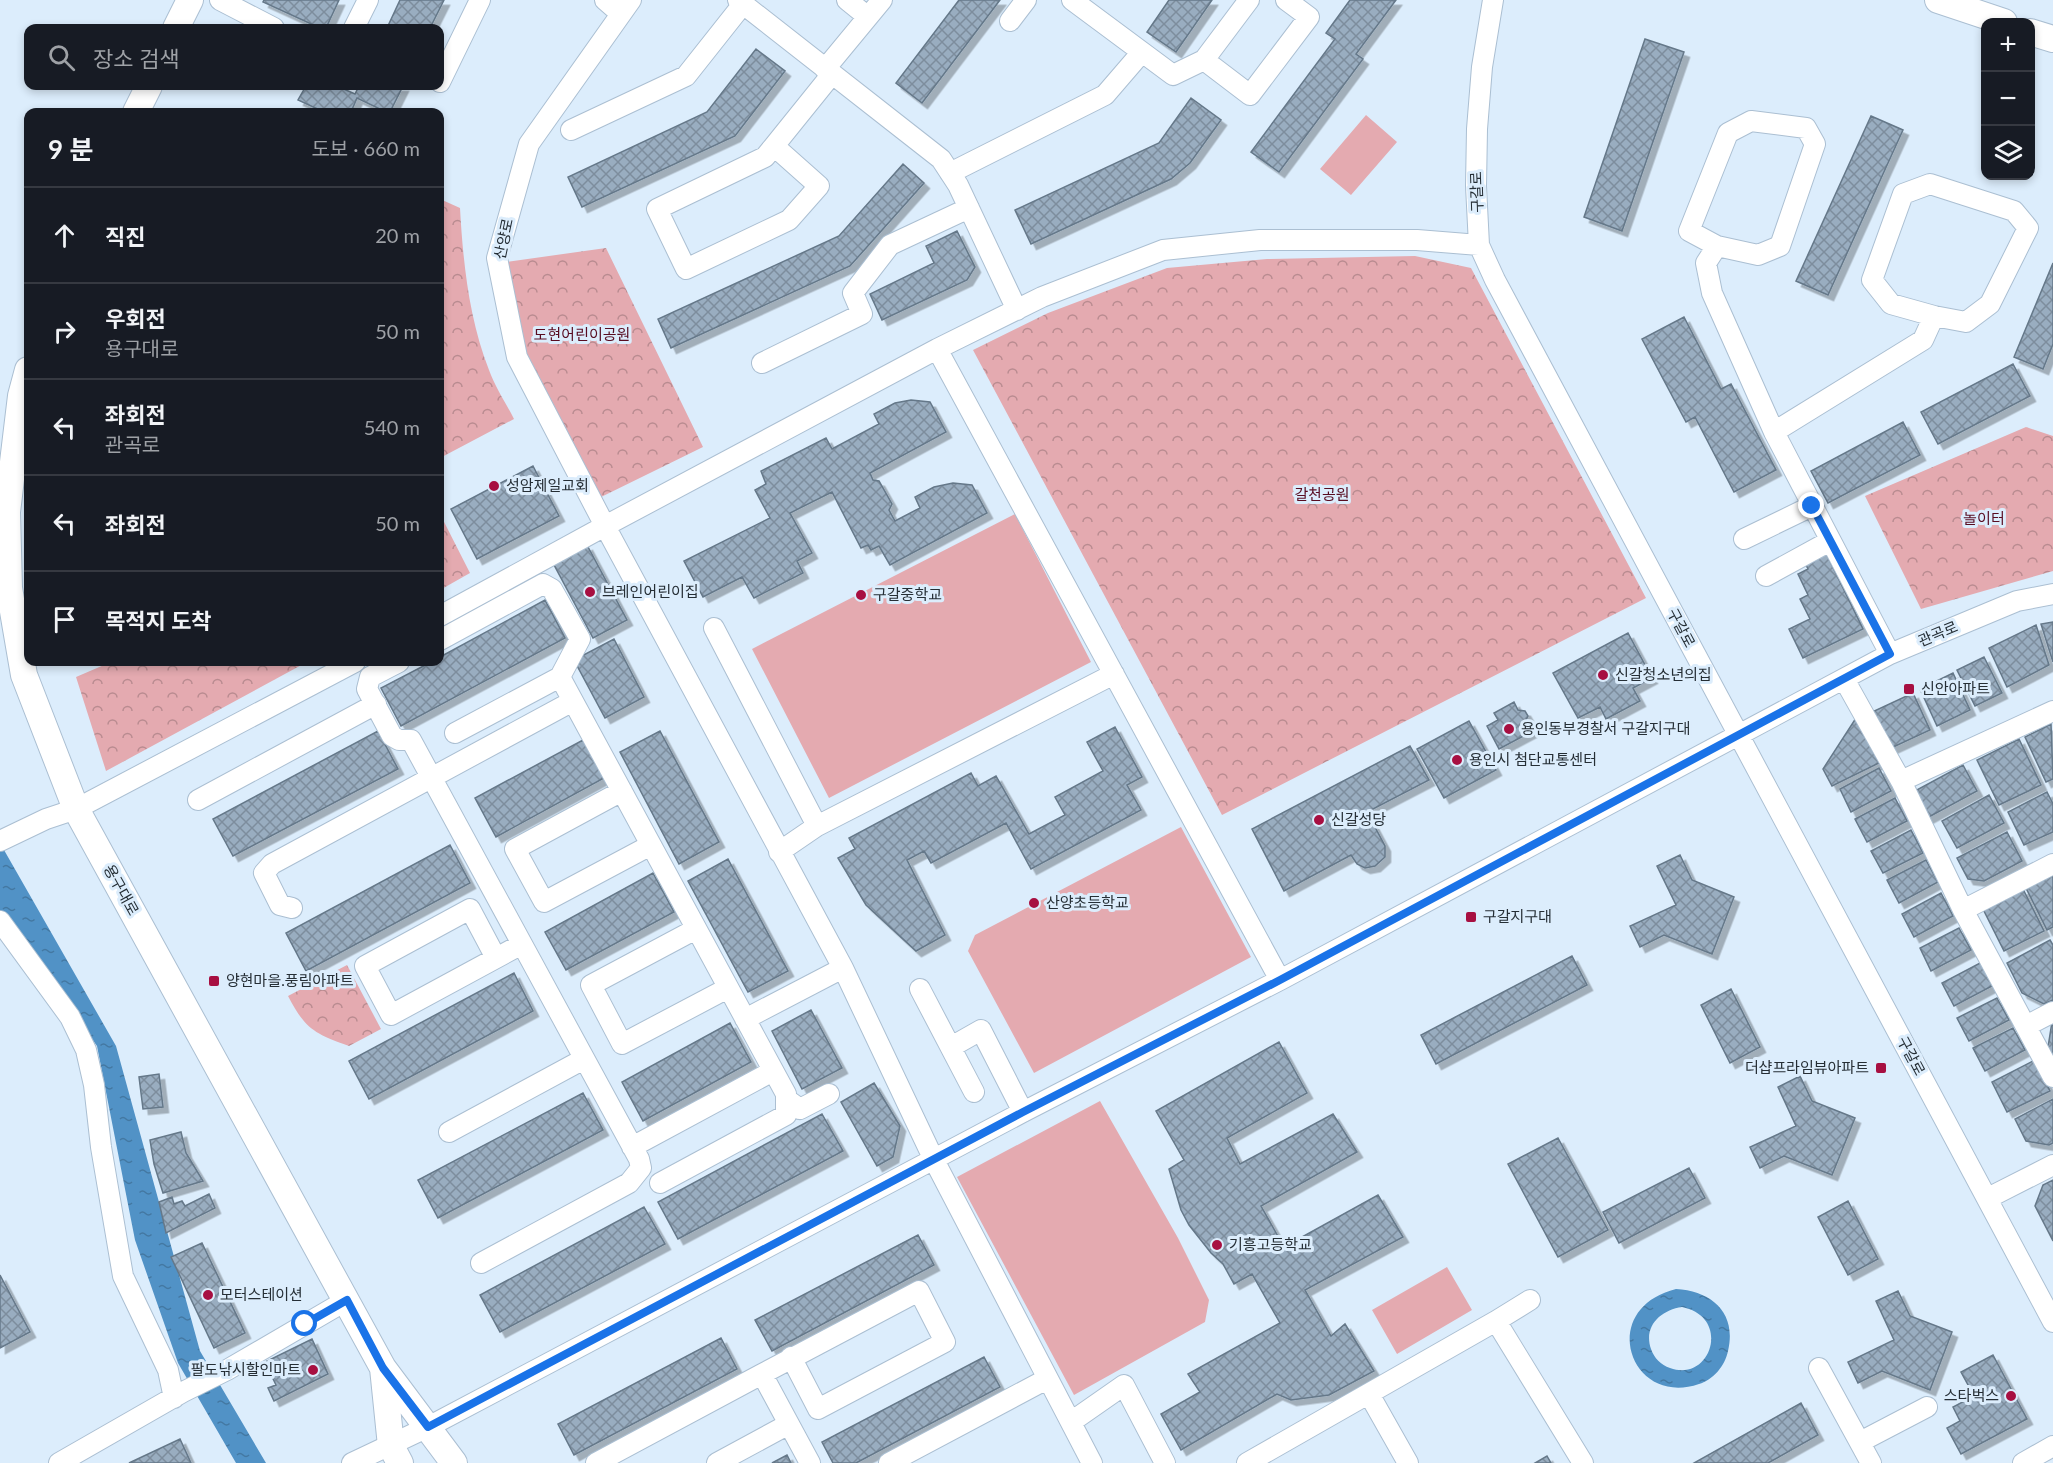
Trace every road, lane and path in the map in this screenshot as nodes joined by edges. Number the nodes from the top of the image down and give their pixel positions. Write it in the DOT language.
graph roads {
  1 [pos="190,0"];
  2 [pos="220,0"];
  3 [pos="368,0"];
  4 [pos="480,0"];
  5 [pos="605,0"];
  6 [pos="847,0"];
  7 [pos="882,0"];
  8 [pos="1026,0"];
  9 [pos="1249,0"];
  10 [pos="1286,0"];
  11 [pos="1493,0"];
  12 [pos="1938,0"];
  13 [pos="741,2"];
  14 [pos="1084,4"];
  15 [pos="626,7"];
  16 [pos="868,17"];
  17 [pos="1992,18"];
  18 [pos="1010,21"];
  19 [pos="178,24"];
  20 [pos="266,24"];
  21 [pos="356,24"];
  22 [pos="2035,33"];
  23 [pos="2053,39"];
  24 [pos="1142,52"];
  25 [pos="1204,60"];
  26 [pos="829,72"];
  27 [pos="444,74"];
  28 [pos="147,90"];
  29 [pos="138,108"];
  30 [pos="571,130"];
  31 [pos="774,146"];
  32 [pos="950,173"];
  33 [pos="969,208"];
  34 [pos="1479,245"];
  35 [pos="1717,246"];
  36 [pos="1017,310"];
  37 [pos="1934,316"];
  38 [pos="937,349"];
  39 [pos="762,363"];
  40 [pos="24,385"];
  41 [pos="1774,432"];
  42 [pos="1812,506"];
  43 [pos="4,512"];
  44 [pos="605,526"];
  45 [pos="1744,539"];
  46 [pos="1830,541"];
  47 [pos="1766,576"];
  48 [pos="2053,594"];
  49 [pos="444,614"];
  50 [pos="714,628"];
  51 [pos="444,638"];
  52 [pos="1890,654"];
  53 [pos="347,666"];
  54 [pos="391,666"];
  55 [pos="1114,674"];
  56 [pos="560,677"];
  57 [pos="1844,679"];
  58 [pos="573,701"];
  59 [pos="376,704"];
  60 [pos="2053,711"];
  61 [pos="455,733"];
  62 [pos="1738,735"];
  63 [pos="432,777"];
  64 [pos="1901,782"];
  65 [pos="622,791"];
  66 [pos="198,800"];
  67 [pos="76,809"];
  68 [pos="817,826"];
  69 [pos="0,841"];
  70 [pos="651,845"];
  71 [pos="780,852"];
  72 [pos="2053,864"];
  73 [pos="292,908"];
  74 [pos="1963,909"];
  75 [pos="0,921"];
  76 [pos="696,929"];
  77 [pos="522,944"];
  78 [pos="496,958"];
  79 [pos="843,968"];
  80 [pos="1280,980"];
  81 [pos="728,988"];
  82 [pos="920,988"];
  83 [pos="2053,1012"];
  84 [pos="745,1019"];
  85 [pos="2026,1026"];
  86 [pos="951,1047"];
  87 [pos="584,1059"];
  88 [pos="773,1071"];
  89 [pos="2053,1077"];
  90 [pos="974,1092"];
  91 [pos="829,1094"];
  92 [pos="786,1099"];
  93 [pos="1023,1112"];
  94 [pos="449,1132"];
  95 [pos="632,1147"];
  96 [pos="934,1160"];
  97 [pos="2053,1165"];
  98 [pos="660,1183"];
  99 [pos="1988,1198"];
  100 [pos="482,1263"];
  101 [pos="347,1300"];
  102 [pos="1530,1300"];
  103 [pos="1496,1321"];
  104 [pos="2053,1322"];
  105 [pos="791,1357"];
  106 [pos="383,1368"];
  107 [pos="1820,1368"];
  108 [pos="762,1374"];
  109 [pos="1047,1378"];
  110 [pos="1369,1394"];
  111 [pos="179,1395"];
  112 [pos="1927,1407"];
  113 [pos="1071,1422"];
  114 [pos="789,1424"];
  115 [pos="428,1427"];
  116 [pos="1860,1442"];
  117 [pos="2053,1446"];
  118 [pos="395,1454"];
  119 [pos="59,1463"];
  120 [pos="352,1463"];
  121 [pos="447,1463"];
  122 [pos="454,1463"];
  123 [pos="596,1463"];
  124 [pos="717,1463"];
  125 [pos="810,1463"];
  126 [pos="889,1463"];
  127 [pos="1092,1463"];
  128 [pos="1165,1463"];
  129 [pos="1247,1463"];
  130 [pos="1408,1463"];
  131 [pos="1583,1463"];
  132 [pos="1871,1463"];
  133 [pos="2023,1463"];
  1 -- 19 [label="main road"];
  2 -- 20 [label="street"];
  3 -- 21 [label="street"];
  4 -- 27 [label="street"];
  5 -- 15 [label="street"];
  6 -- 16 [label="street"];
  7 -- 16 [label="street"];
  8 -- 18 [label="street"];
  9 -- 25 [label="street"];
  10 -- 25 [label="street"];
  11 -- 34 [label="street, 구갈로"];
  12 -- 17 [label="main road"];
  13 -- 26 [label="street"];
  13 -- 30 [label="street"];
  14 -- 24 [label="street"];
  15 -- 44 [label="street, 산양로"];
  16 -- 26 [label="street"];
  22 -- 23 [label="main road"];
  24 -- 25 [label="street"];
  24 -- 32 [label="street"];
  26 -- 31 [label="street"];
  26 -- 32 [label="street"];
  28 -- 29 [label="main road"];
  31 -- 31 [label="street"];
  32 -- 33 [label="street"];
  33 -- 36 [label="street"];
  33 -- 39 [label="street"];
  34 -- 36 [label="street"];
  34 -- 62 [label="street, 구갈로"];
  35 -- 35 [label="street"];
  35 -- 41 [label="street"];
  36 -- 38 [label="street"];
  37 -- 37 [label="street"];
  37 -- 41 [label="street"];
  38 -- 44 [label="street"];
  38 -- 55 [label="street"];
  40 -- 43 [label="main road, 용구대로"];
  41 -- 42 [label="street"];
  42 -- 45 [label="street"];
  42 -- 46 [label="street"];
  43 -- 67 [label="main road, 용구대로"];
  44 -- 49 [label="street"];
  44 -- 71 [label="street, 산양로"];
  46 -- 47 [label="street"];
  46 -- 52 [label="street"];
  48 -- 52 [label="street, 관곡로"];
  50 -- 68 [label="street"];
  51 -- 56 [label="street"];
  52 -- 57 [label="street, 관곡로"];
  53 -- 67 [label="street"];
  54 -- 59 [label="street"];
  55 -- 68 [label="street"];
  55 -- 80 [label="street"];
  56 -- 58 [label="street"];
  56 -- 61 [label="street"];
  57 -- 62 [label="street, 관곡로"];
  57 -- 64 [label="street"];
  58 -- 63 [label="street"];
  58 -- 65 [label="street"];
  59 -- 63 [label="street"];
  59 -- 66 [label="street"];
  60 -- 64 [label="street"];
  62 -- 80 [label="street, 관곡로"];
  62 -- 99 [label="street, 구갈로"];
  63 -- 73 [label="street"];
  63 -- 77 [label="street"];
  64 -- 74 [label="street"];
  65 -- 70 [label="street"];
  65 -- 70 [label="street"];
  67 -- 69 [label="street"];
  67 -- 101 [label="main road, 용구대로"];
  68 -- 71 [label="street"];
  70 -- 76 [label="street"];
  71 -- 79 [label="street, 산양로"];
  72 -- 74 [label="street"];
  74 -- 85 [label="street"];
  75 -- 111 [label="street"];
  76 -- 81 [label="street"];
  76 -- 81 [label="street"];
  77 -- 78 [label="street"];
  77 -- 87 [label="street"];
  78 -- 78 [label="street"];
  79 -- 84 [label="street"];
  79 -- 96 [label="street, 산양로"];
  80 -- 93 [label="street, 관곡로"];
  81 -- 84 [label="street"];
  82 -- 86 [label="street"];
  83 -- 85 [label="street"];
  84 -- 88 [label="street"];
  85 -- 89 [label="street"];
  86 -- 90 [label="street"];
  86 -- 93 [label="street"];
  87 -- 94 [label="street"];
  87 -- 95 [label="street"];
  88 -- 92 [label="street"];
  88 -- 95 [label="street"];
  91 -- 92 [label="street"];
  92 -- 98 [label="street"];
  93 -- 96 [label="street, 관곡로"];
  95 -- 100 [label="street"];
  96 -- 109 [label="street, 산양로"];
  96 -- 115 [label="street, 관곡로"];
  97 -- 99 [label="street"];
  99 -- 104 [label="street, 구갈로"];
  101 -- 106 [label="main road, 용구대로"];
  101 -- 111 [label="street"];
  102 -- 103 [label="street"];
  103 -- 110 [label="street"];
  103 -- 131 [label="street"];
  105 -- 105 [label="street"];
  105 -- 108 [label="street"];
  106 -- 115 [label="main road, 용구대로"];
  106 -- 118 [label="main road, 용구대로"];
  107 -- 116 [label="street"];
  108 -- 114 [label="street"];
  108 -- 123 [label="street"];
  109 -- 113 [label="street, 산양로"];
  109 -- 126 [label="street"];
  110 -- 129 [label="street"];
  110 -- 130 [label="street"];
  111 -- 119 [label="street"];
  112 -- 116 [label="street"];
  113 -- 127 [label="street, 산양로"];
  113 -- 128 [label="street"];
  114 -- 124 [label="street"];
  114 -- 125 [label="street"];
  115 -- 118 [label="street, 관곡로"];
  115 -- 121 [label="main road, 용구대로"];
  115 -- 122 [label="main road, 용구대로"];
  116 -- 132 [label="street"];
  117 -- 133 [label="street"];
  118 -- 120 [label="street, 관곡로"];
}
